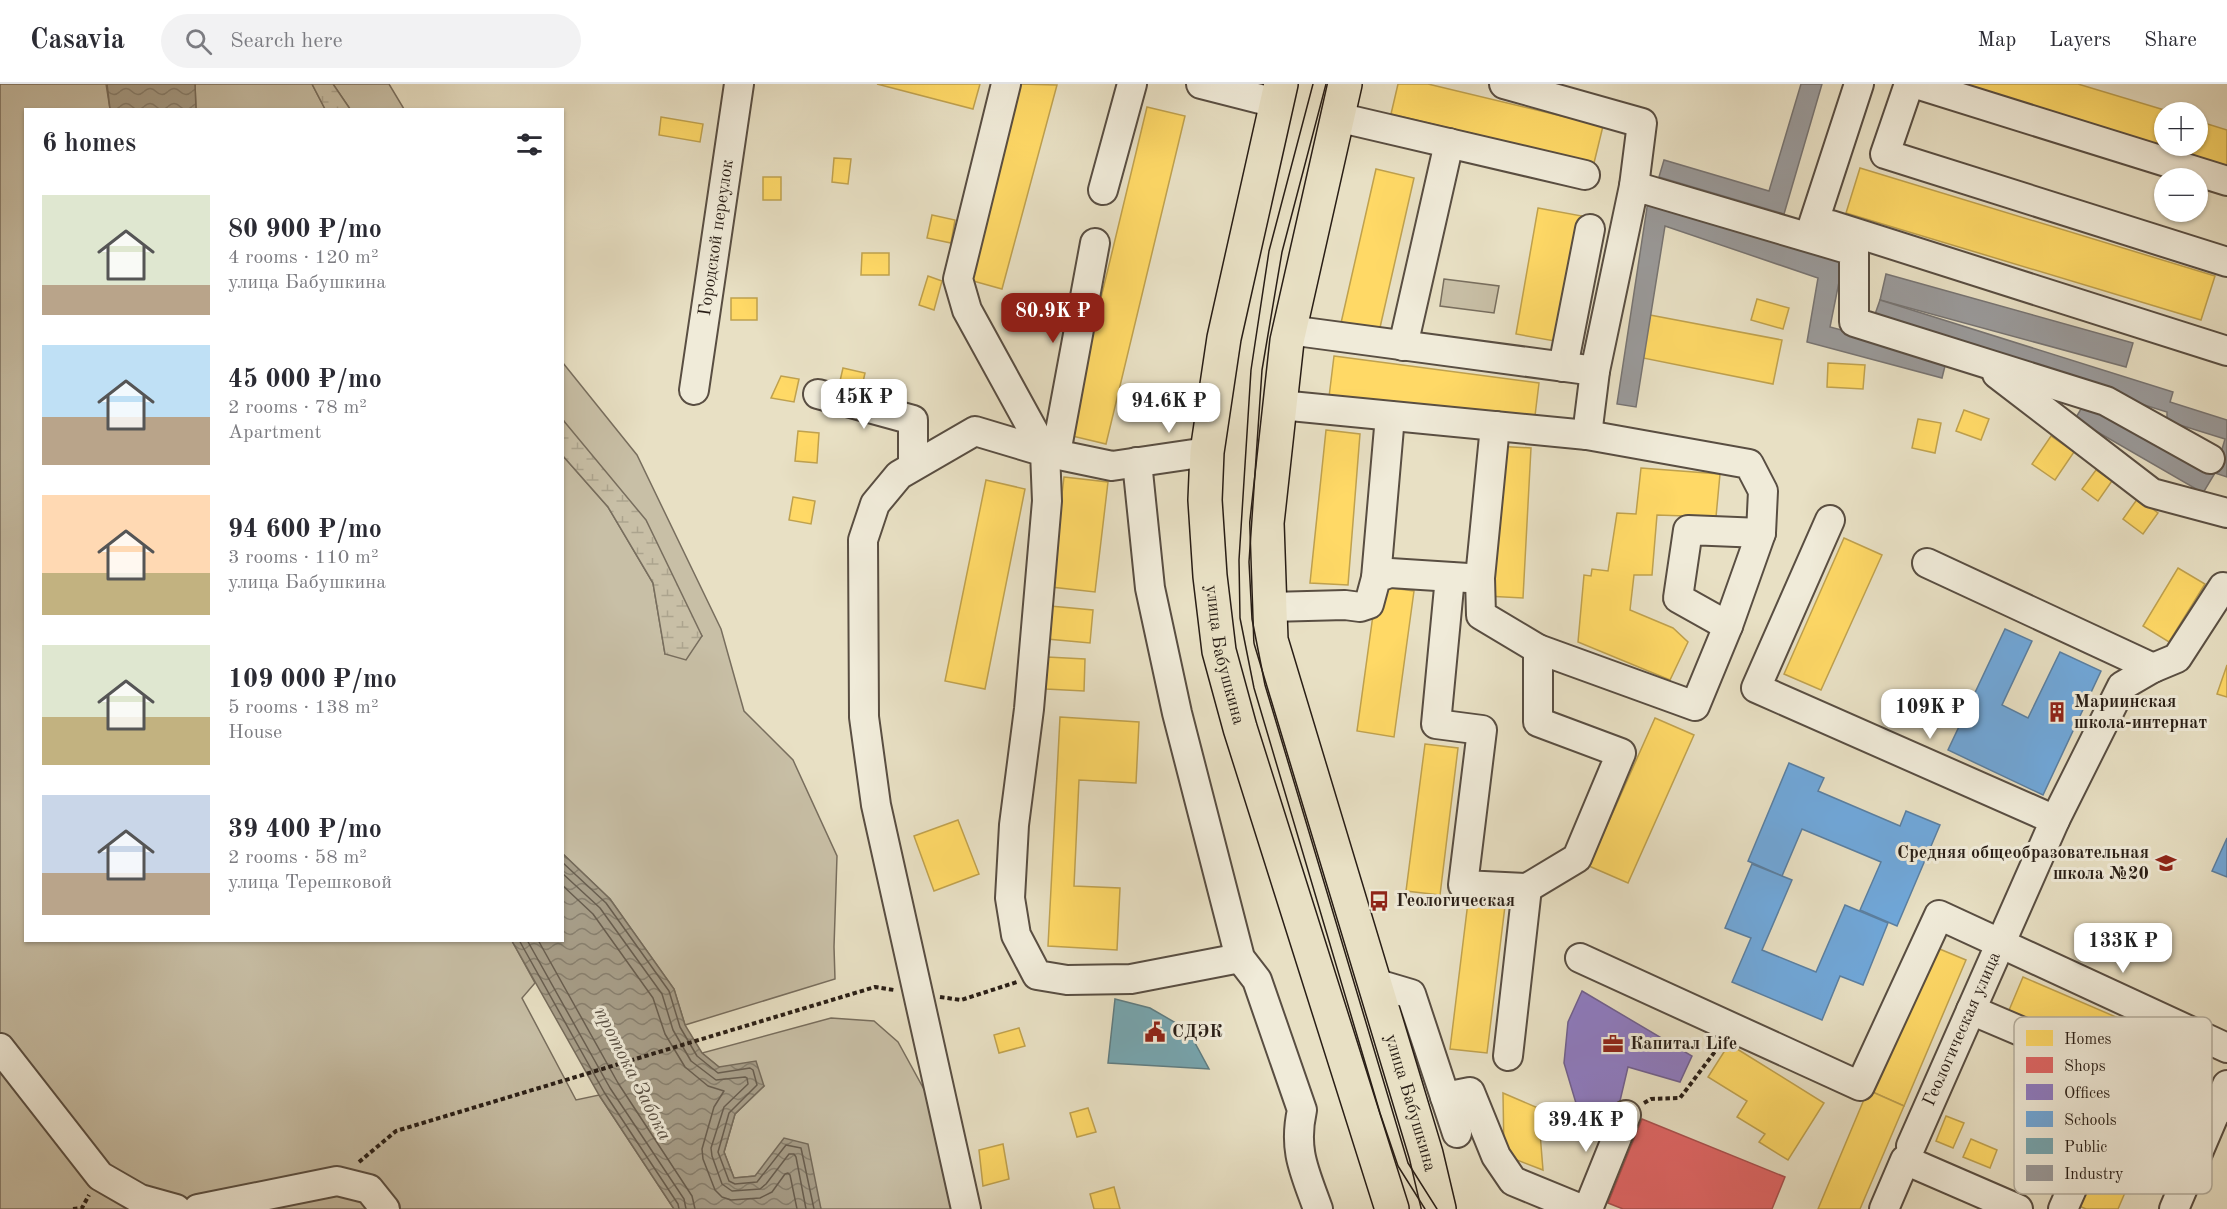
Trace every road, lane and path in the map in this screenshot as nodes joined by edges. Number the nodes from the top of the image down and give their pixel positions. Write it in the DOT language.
graph roads {
  1 [pos="739,84"];
  2 [pos="1006,84"];
  3 [pos="1132,84"];
  4 [pos="1201,84"];
  5 [pos="1345,84"];
  6 [pos="1504,84"];
  7 [pos="1859,84"];
  8 [pos="1909,84"];
  9 [pos="1916,84"];
  10 [pos="1278,94"];
  11 [pos="1337,117"];
  12 [pos="1449,143"];
  13 [pos="1585,175"];
  14 [pos="2227,181"];
  15 [pos="1634,186"];
  16 [pos="1103,190"];
  17 [pos="1812,228"];
  18 [pos="1590,229"];
  19 [pos="1095,243"];
  20 [pos="2227,262"];
  21 [pos="1289,330"];
  22 [pos="1403,345"];
  23 [pos="2227,351"];
  24 [pos="1981,362"];
  25 [pos="1563,367"];
  26 [pos="1595,371"];
  27 [pos="694,390"];
  28 [pos="818,394"];
  29 [pos="1280,405"];
  30 [pos="1390,416"];
  31 [pos="1495,426"];
  32 [pos="1587,435"];
  33 [pos="1207,452"];
  34 [pos="1051,453"];
  35 [pos="2210,459"];
  36 [pos="1137,462"];
  37 [pos="914,465"];
  38 [pos="2227,513"];
  39 [pos="1830,520"];
  40 [pos="1761,533"];
  41 [pos="1927,562"];
  42 [pos="1450,577"];
  43 [pos="1376,578"];
  44 [pos="1480,578"];
  45 [pos="2223,587"];
  46 [pos="1270,607"];
  47 [pos="1728,626"];
  48 [pos="1538,650"];
  49 [pos="2153,668"];
  50 [pos="2055,820"];
  51 [pos="1527,888"];
  52 [pos="2000,943"];
  53 [pos="1240,958"];
  54 [pos="1580,958"];
  55 [pos="1037,975"];
  56 [pos="1374,983"];
  57 [pos="918,994"];
  58 [pos="1971,1010"];
  59 [pos="2160,1017"];
  60 [pos="1733,1028"];
  61 [pos="2014,1028"];
  62 [pos="2212,1041"];
  63 [pos="0,1048"];
  64 [pos="2227,1048"];
  65 [pos="1508,1056"];
  66 [pos="1445,1097"];
  67 [pos="2221,1106"];
  68 [pos="1626,1115"];
  69 [pos="2212,1126"];
  70 [pos="396,1131"];
  71 [pos="1457,1133"];
  72 [pos="1911,1146"];
  73 [pos="1426,1154"];
  74 [pos="1379,1167"];
  75 [pos="2070,1194"];
  76 [pos="2181,1194"];
  77 [pos="176,1209"];
  78 [pos="198,1209"];
  79 [pos="385,1209"];
  80 [pos="966,1209"];
  81 [pos="1318,1209"];
  82 [pos="1392,1209"];
  83 [pos="1409,1209"];
  84 [pos="1439,1209"];
  85 [pos="1461,1209"];
  86 [pos="1581,1209"];
  87 [pos="1588,1209"];
  88 [pos="1884,1209"];
  89 [pos="2018,1209"];
  90 [pos="2063,1209"];
  91 [pos="2174,1209"];
  1 -- 27 [label="street, Городской переулок"];
  2 -- 34 [label="street"];
  3 -- 16 [label="street"];
  4 -- 10 [label="street"];
  5 -- 11 [label="main road, улица Бабушкина"];
  6 -- 15 [label="street"];
  7 -- 17 [label="street"];
  8 -- 20 [label="street"];
  9 -- 14 [label="street"];
  10 -- 33 [label="main road, улица Бабушкина"];
  11 -- 12 [label="street"];
  11 -- 21 [label="main road, улица Бабушкина"];
  12 -- 13 [label="street"];
  12 -- 22 [label="street"];
  15 -- 17 [label="street"];
  15 -- 26 [label="street"];
  17 -- 23 [label="street"];
  17 -- 24 [label="street"];
  18 -- 25 [label="street"];
  19 -- 34 [label="street"];
  21 -- 22 [label="street"];
  21 -- 29 [label="main road, улица Бабушкина"];
  22 -- 25 [label="street"];
  24 -- 35 [label="street"];
  24 -- 38 [label="street"];
  25 -- 26 [label="street"];
  26 -- 32 [label="street"];
  28 -- 37 [label="street"];
  29 -- 30 [label="street"];
  29 -- 46 [label="main road, улица Бабушкина"];
  30 -- 31 [label="street"];
  30 -- 43 [label="street"];
  31 -- 32 [label="street"];
  31 -- 44 [label="street"];
  32 -- 40 [label="street"];
  33 -- 36 [label="street"];
  33 -- 74 [label="main road, улица Бабушкина"];
  34 -- 36 [label="street"];
  34 -- 37 [label="street"];
  34 -- 55 [label="street"];
  36 -- 53 [label="street"];
  37 -- 57 [label="street"];
  39 -- 50 [label="street"];
  40 -- 47 [label="street"];
  40 -- 47 [label="street"];
  41 -- 49 [label="street"];
  42 -- 43 [label="street"];
  42 -- 44 [label="street"];
  42 -- 51 [label="street"];
  43 -- 46 [label="street"];
  44 -- 48 [label="street"];
  45 -- 49 [label="street"];
  46 -- 56 [label="main road, улица Бабушкина"];
  47 -- 48 [label="street"];
  48 -- 51 [label="street"];
  49 -- 50 [label="street"];
  50 -- 52 [label="street"];
  51 -- 65 [label="street"];
  52 -- 58 [label="street, Геологическая улица"];
  52 -- 59 [label="street, Геологическая улица"];
  52 -- 60 [label="street"];
  53 -- 55 [label="street"];
  53 -- 81 [label="street"];
  54 -- 60 [label="street"];
  55 -- 57 [label="path"];
  56 -- 66 [label="street"];
  56 -- 73 [label="main road, улица Бабушкина"];
  57 -- 70 [label="path"];
  57 -- 80 [label="street"];
  58 -- 61 [label="street"];
  58 -- 72 [label="street, Геологическая улица"];
  60 -- 68 [label="path"];
  62 -- 64 [label="street, Геологическая улица"];
  63 -- 77 [label="street"];
  66 -- 71 [label="street"];
  66 -- 86 [label="street"];
  67 -- 69 [label="street"];
  68 -- 87 [label="street"];
  73 -- 84 [label="main road, улица Бабушкина"];
  73 -- 85 [label="main road"];
  74 -- 82 [label="main road, улица Бабушкина"];
  74 -- 83 [label="main road"];
  75 -- 90 [label="street"];
  76 -- 91 [label="street"];
  78 -- 79 [label="street"];
  88 -- 89 [label="street"];
}
